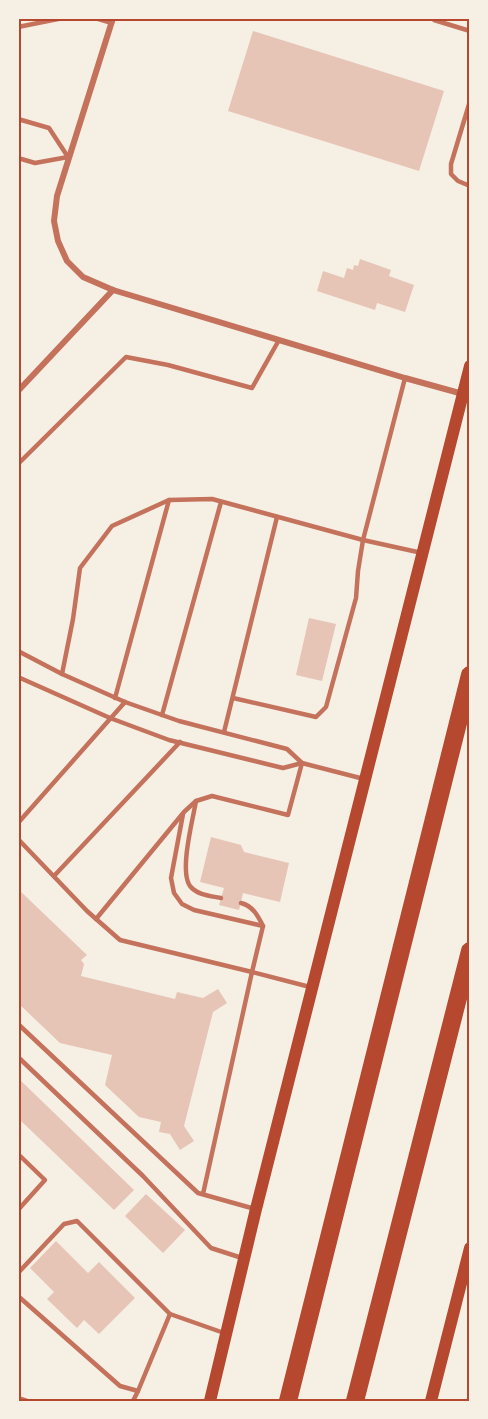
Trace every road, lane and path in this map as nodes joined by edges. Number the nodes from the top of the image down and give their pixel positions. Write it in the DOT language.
graph roads {
  1 [pos="63,18"];
  2 [pos="96,18"];
  3 [pos="113,20"];
  4 [pos="434,20"];
  5 [pos="18,27"];
  6 [pos="470,31"];
  7 [pos="470,101"];
  8 [pos="18,119"];
  9 [pos="68,157"];
  10 [pos="18,158"];
  11 [pos="470,186"];
  12 [pos="113,290"];
  13 [pos="279,340"];
  14 [pos="470,366"];
  15 [pos="405,378"];
  16 [pos="18,391"];
  17 [pos="463,394"];
  18 [pos="18,464"];
  19 [pos="169,500"];
  20 [pos="221,502"];
  21 [pos="277,517"];
  22 [pos="363,540"];
  23 [pos="423,554"];
  24 [pos="18,651"];
  25 [pos="62,674"];
  26 [pos="470,675"];
  27 [pos="18,677"];
  28 [pos="115,698"];
  29 [pos="233,698"];
  30 [pos="125,702"];
  31 [pos="162,715"];
  32 [pos="110,718"];
  33 [pos="224,732"];
  34 [pos="180,742"];
  35 [pos="302,763"];
  36 [pos="365,779"];
  37 [pos="196,801"];
  38 [pos="184,812"];
  39 [pos="18,823"];
  40 [pos="18,839"];
  41 [pos="54,876"];
  42 [pos="221,898"];
  43 [pos="241,903"];
  44 [pos="96,919"];
  45 [pos="263,926"];
  46 [pos="470,951"];
  47 [pos="252,972"];
  48 [pos="312,987"];
  49 [pos="18,1024"];
  50 [pos="18,1057"];
  51 [pos="18,1154"];
  52 [pos="203,1194"];
  53 [pos="256,1209"];
  54 [pos="18,1210"];
  55 [pos="470,1248"];
  56 [pos="244,1259"];
  57 [pos="18,1273"];
  58 [pos="18,1296"];
  59 [pos="170,1314"];
  60 [pos="225,1333"];
  61 [pos="138,1391"];
  62 [pos="18,1398"];
  63 [pos="27,1401"];
  64 [pos="133,1401"];
  65 [pos="210,1401"];
  66 [pos="288,1401"];
  67 [pos="355,1401"];
  68 [pos="432,1401"];
  1 -- 5 [label="lane"];
  2 -- 3 [label="lane"];
  3 -- 9 [label="street"];
  4 -- 6 [label="lane"];
  7 -- 11 [label="lane"];
  8 -- 9 [label="lane"];
  9 -- 10 [label="lane"];
  9 -- 12 [label="street"];
  12 -- 13 [label="street"];
  12 -- 16 [label="street"];
  13 -- 15 [label="street"];
  13 -- 18 [label="lane"];
  14 -- 17 [label="main road"];
  15 -- 17 [label="street"];
  15 -- 22 [label="lane"];
  17 -- 23 [label="main road"];
  19 -- 20 [label="lane"];
  19 -- 25 [label="lane"];
  19 -- 28 [label="lane"];
  20 -- 21 [label="lane"];
  20 -- 31 [label="lane"];
  21 -- 22 [label="lane"];
  21 -- 29 [label="lane"];
  22 -- 23 [label="lane"];
  22 -- 29 [label="lane"];
  23 -- 36 [label="main road"];
  24 -- 25 [label="lane"];
  25 -- 28 [label="lane"];
  26 -- 66 [label="highway"];
  27 -- 32 [label="lane"];
  28 -- 30 [label="lane"];
  29 -- 33 [label="lane"];
  30 -- 31 [label="lane"];
  30 -- 32 [label="lane"];
  31 -- 33 [label="lane"];
  32 -- 34 [label="lane"];
  32 -- 39 [label="lane"];
  33 -- 35 [label="lane"];
  34 -- 35 [label="lane"];
  34 -- 41 [label="lane"];
  35 -- 36 [label="lane"];
  35 -- 37 [label="lane"];
  36 -- 48 [label="main road"];
  37 -- 38 [label="lane"];
  37 -- 42 [label="lane"];
  38 -- 44 [label="lane"];
  38 -- 45 [label="lane"];
  40 -- 41 [label="lane"];
  41 -- 44 [label="lane"];
  43 -- 45 [label="lane"];
  44 -- 47 [label="lane"];
  45 -- 47 [label="lane"];
  46 -- 67 [label="highway"];
  47 -- 48 [label="lane"];
  47 -- 52 [label="lane"];
  48 -- 53 [label="main road"];
  49 -- 52 [label="lane"];
  50 -- 56 [label="lane"];
  51 -- 54 [label="lane"];
  52 -- 53 [label="lane"];
  53 -- 56 [label="main road"];
  55 -- 68 [label="main road"];
  56 -- 60 [label="main road"];
  57 -- 59 [label="lane"];
  58 -- 61 [label="lane"];
  59 -- 60 [label="lane"];
  59 -- 61 [label="lane"];
  60 -- 65 [label="main road"];
  61 -- 64 [label="lane"];
  62 -- 63 [label="lane"];
}
